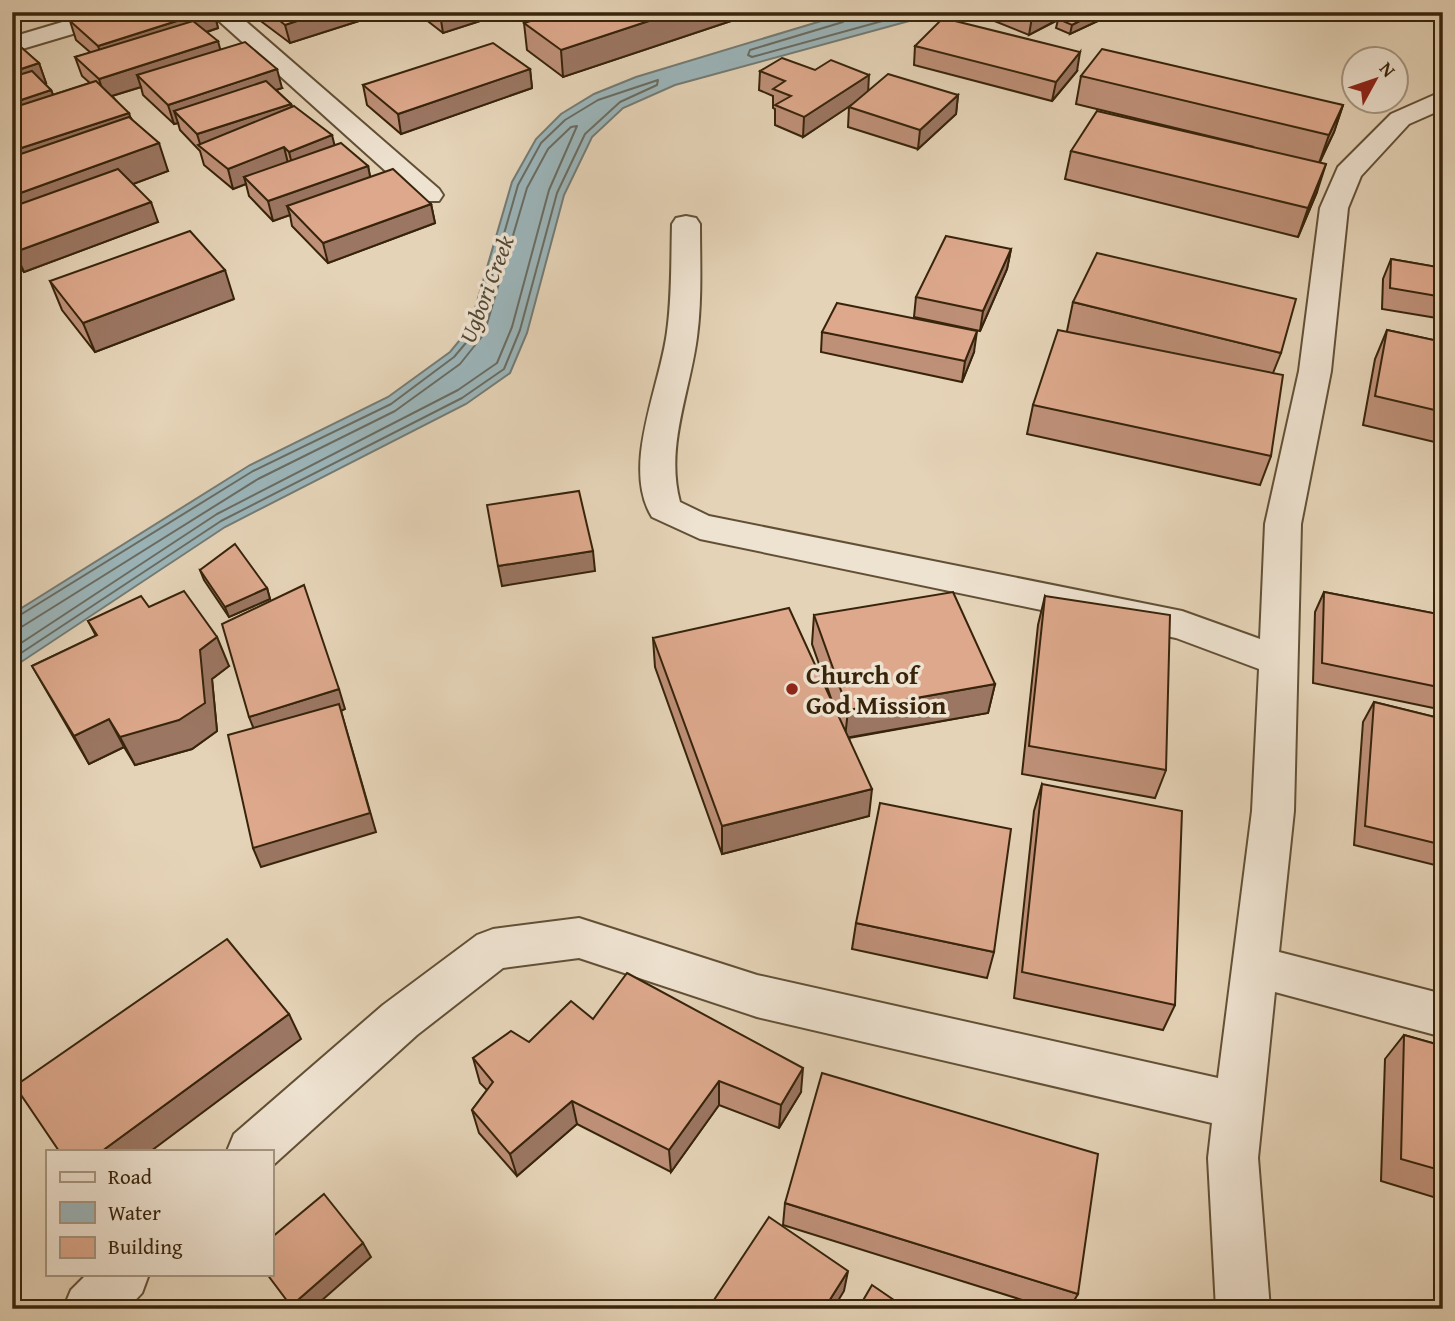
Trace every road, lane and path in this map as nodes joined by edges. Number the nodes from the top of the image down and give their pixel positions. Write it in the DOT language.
graph roads {
  1 [pos="122,12"];
  2 [pos="221,12"];
  3 [pos="12,45"];
  4 [pos="1443,99"];
  5 [pos="429,195"];
  6 [pos="686,224"];
  7 [pos="1278,662"];
  8 [pos="1255,966"];
  9 [pos="1443,1016"];
  10 [pos="1238,1106"];
  11 [pos="254,1150"];
  12 [pos="121,1276"];
  13 [pos="90,1309"];
  14 [pos="1243,1309"];
  1 -- 3 [label="street"];
  2 -- 5 [label="street"];
  4 -- 7 [label="street"];
  6 -- 7 [label="street"];
  7 -- 8 [label="street"];
  8 -- 9 [label="street"];
  8 -- 10 [label="street"];
  10 -- 11 [label="street"];
  10 -- 14 [label="street"];
  12 -- 13 [label="street"];
}
